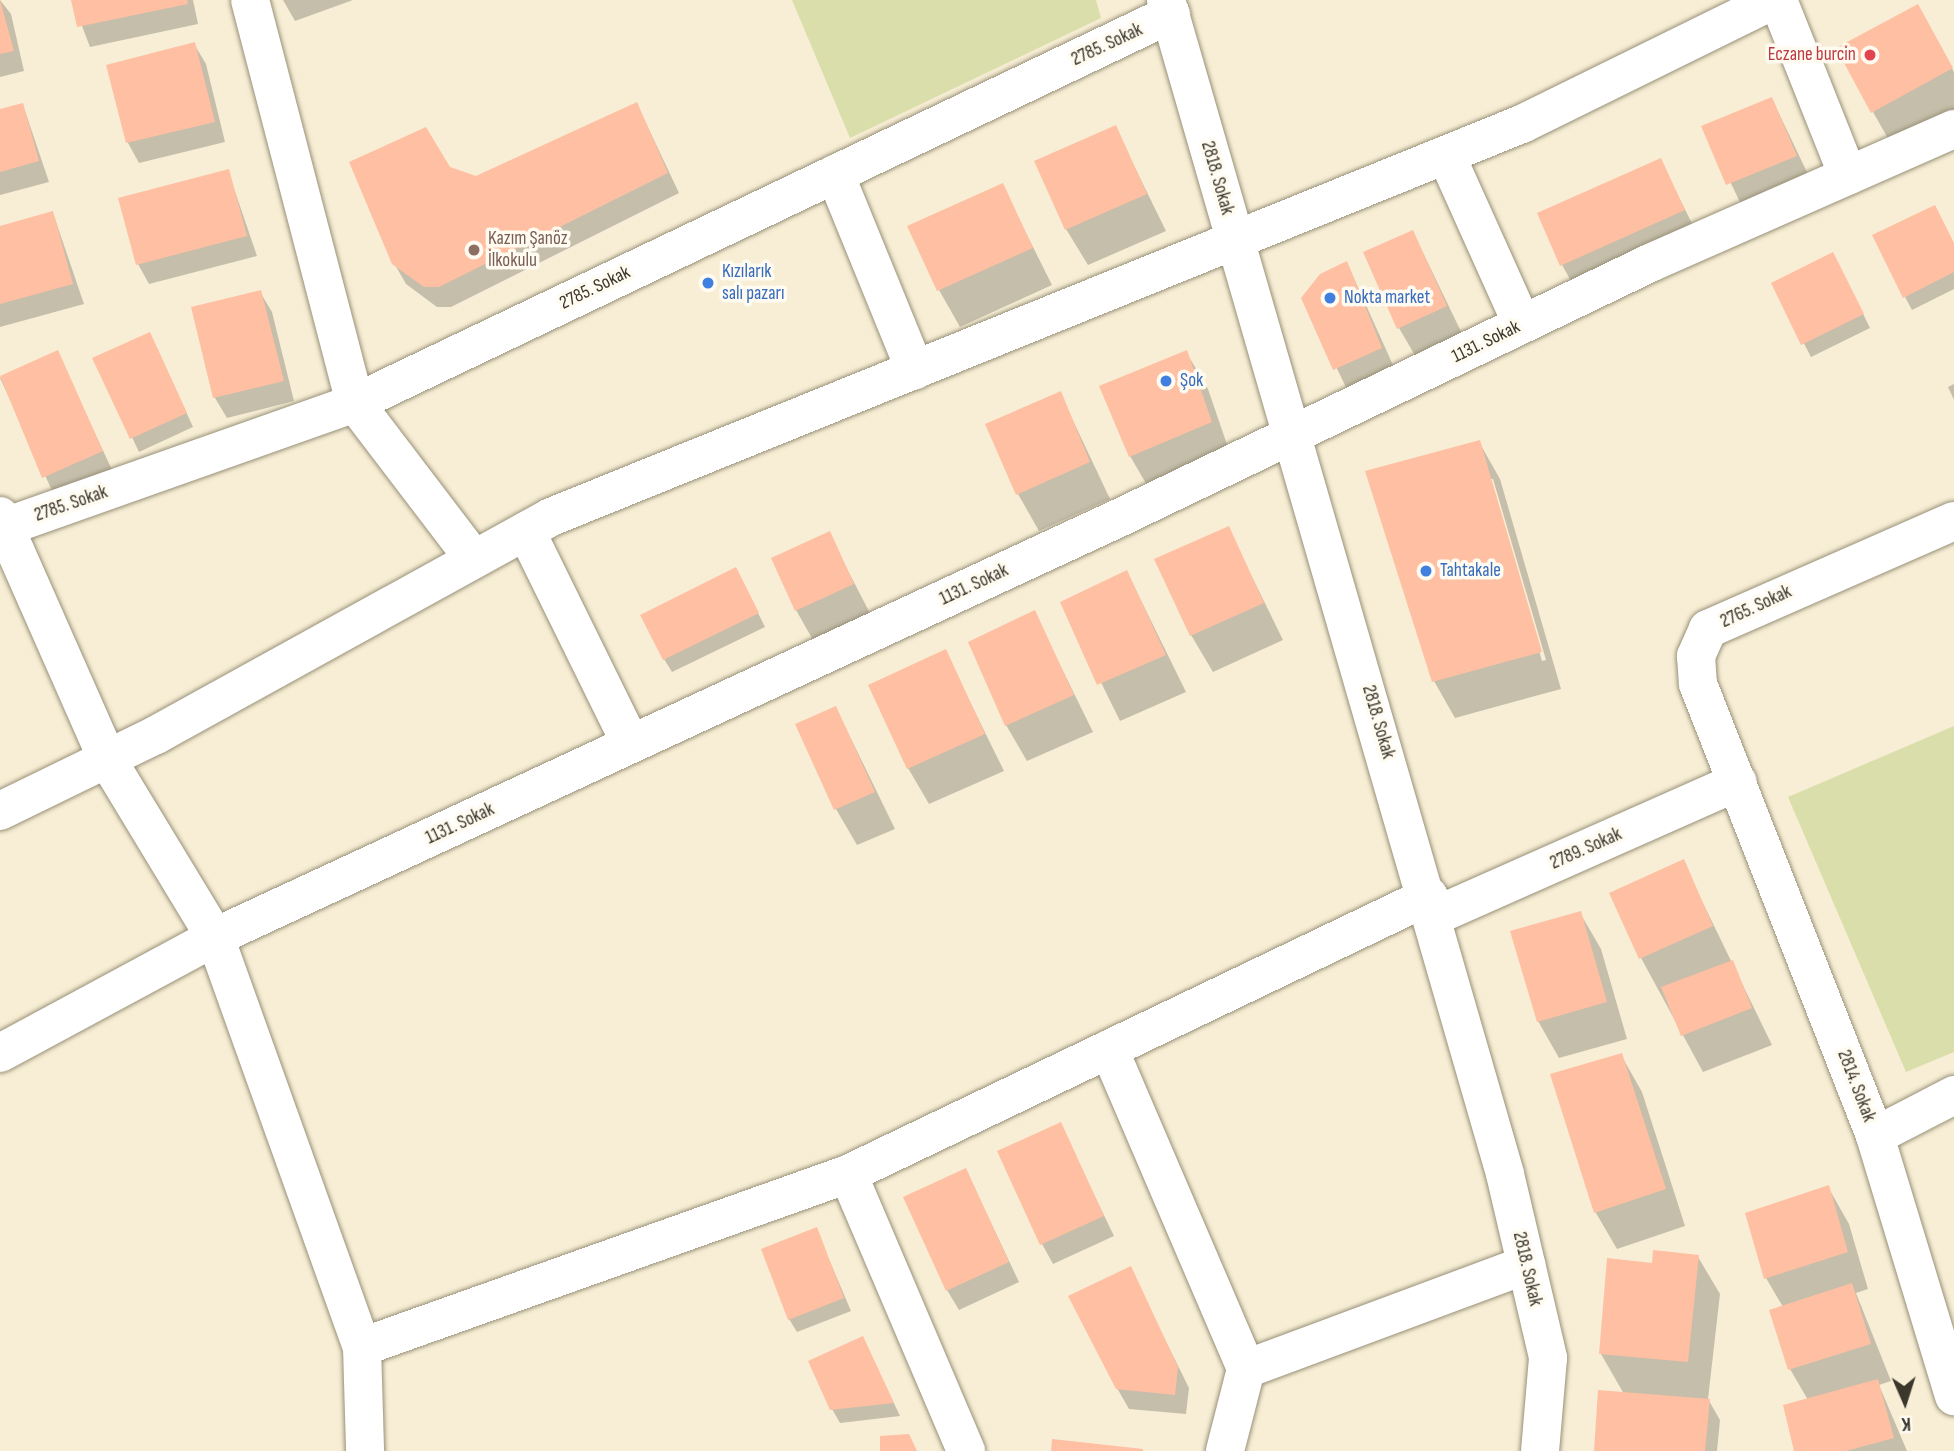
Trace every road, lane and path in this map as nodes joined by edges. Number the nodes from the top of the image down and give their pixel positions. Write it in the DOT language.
graph roads {
  1 [pos="250,0"];
  2 [pos="1776,0"];
  3 [pos="1168,7"];
  4 [pos="1954,129"];
  5 [pos="1446,155"];
  6 [pos="835,174"];
  7 [pos="1848,176"];
  8 [pos="1235,240"];
  9 [pos="1522,324"];
  10 [pos="915,370"];
  11 [pos="355,403"];
  12 [pos="1294,435"];
  13 [pos="2,521"];
  14 [pos="1954,521"];
  15 [pos="526,531"];
  16 [pos="474,559"];
  17 [pos="631,744"];
  18 [pos="107,759"];
  19 [pos="1738,782"];
  20 [pos="0,811"];
  21 [pos="1432,906"];
  22 [pos="215,937"];
  23 [pos="1109,1049"];
  24 [pos="0,1053"];
  25 [pos="1954,1095"];
  26 [pos="1875,1136"];
  27 [pos="848,1174"];
  28 [pos="1526,1265"];
  29 [pos="362,1347"];
  30 [pos="1246,1369"];
  31 [pos="1954,1396"];
  32 [pos="365,1451"];
  33 [pos="966,1451"];
  34 [pos="1225,1451"];
  35 [pos="1540,1451"];
  1 -- 11 [label="street"];
  2 -- 5 [label="street"];
  2 -- 7 [label="street"];
  3 -- 6 [label="street, 2785. Sokak"];
  3 -- 8 [label="street, 2818. Sokak"];
  4 -- 7 [label="street, 1131. Sokak"];
  5 -- 8 [label="street"];
  5 -- 9 [label="street"];
  6 -- 10 [label="street"];
  6 -- 11 [label="street, 2785. Sokak"];
  7 -- 9 [label="street, 1131. Sokak"];
  8 -- 10 [label="street"];
  8 -- 12 [label="street, 2818. Sokak"];
  9 -- 12 [label="street, 1131. Sokak"];
  10 -- 15 [label="street"];
  11 -- 13 [label="street, 2785. Sokak"];
  11 -- 16 [label="street"];
  12 -- 17 [label="street, 1131. Sokak"];
  12 -- 21 [label="street, 2818. Sokak"];
  13 -- 18 [label="street"];
  14 -- 19 [label="street, 2765. Sokak"];
  15 -- 16 [label="street"];
  15 -- 17 [label="street"];
  16 -- 18 [label="street"];
  17 -- 22 [label="street, 1131. Sokak"];
  18 -- 20 [label="street"];
  18 -- 22 [label="street"];
  19 -- 21 [label="street, 2789. Sokak"];
  19 -- 26 [label="street, 2814. Sokak"];
  21 -- 23 [label="street, 2789. Sokak"];
  21 -- 28 [label="street, 2818. Sokak"];
  22 -- 24 [label="street, 1131. Sokak"];
  22 -- 29 [label="street"];
  23 -- 27 [label="street, 2789. Sokak"];
  23 -- 30 [label="street"];
  25 -- 26 [label="street"];
  26 -- 31 [label="street, 2814. Sokak"];
  27 -- 29 [label="street, 2789. Sokak"];
  27 -- 33 [label="street"];
  28 -- 30 [label="street"];
  28 -- 35 [label="street, 2818. Sokak"];
  29 -- 32 [label="street"];
  30 -- 34 [label="street"];
}
